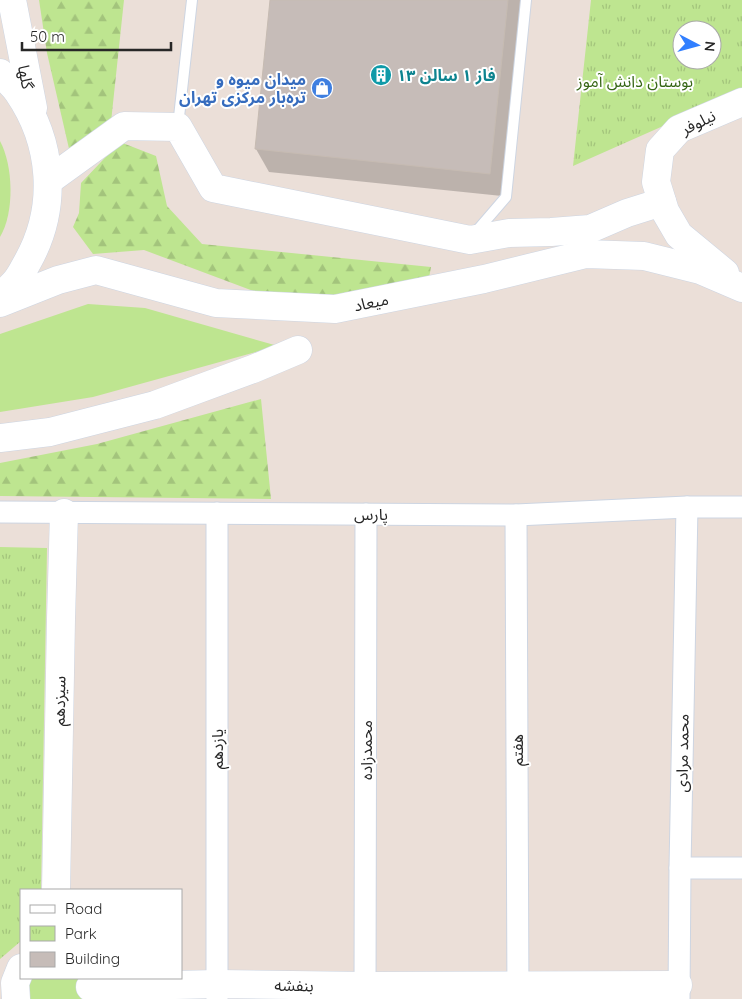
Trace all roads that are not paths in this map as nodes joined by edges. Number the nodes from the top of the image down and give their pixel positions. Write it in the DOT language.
graph roads {
  1 [pos="12,0"];
  2 [pos="192,0"];
  3 [pos="526,0"];
  4 [pos="0,73"];
  5 [pos="742,102"];
  6 [pos="36,124"];
  7 [pos="178,127"];
  8 [pos="48,181"];
  9 [pos="662,202"];
  10 [pos="470,240"];
  11 [pos="484,279"];
  12 [pos="742,287"];
  13 [pos="0,297"];
  14 [pos="0,303"];
  15 [pos="298,350"];
  16 [pos="0,438"];
  17 [pos="687,507"];
  18 [pos="742,507"];
  19 [pos="0,512"];
  20 [pos="64,513"];
  21 [pos="217,513"];
  22 [pos="366,514"];
  23 [pos="516,515"];
  24 [pos="680,868"];
  25 [pos="742,868"];
  26 [pos="56,889"];
  27 [pos="89,988"];
  28 [pos="217,992"];
  29 [pos="365,992"];
  30 [pos="518,992"];
  31 [pos="678,992"];
  1 -- 6 [label="street, گلها"];
  2 -- 7 [label="lane"];
  3 -- 10 [label="lane"];
  4 -- 6 [label="street"];
  5 -- 9 [label="street, نیلوفر"];
  6 -- 8 [label="street"];
  7 -- 8 [label="street"];
  7 -- 10 [label="street"];
  8 -- 13 [label="street"];
  9 -- 10 [label="street"];
  9 -- 12 [label="street, نیلوفر"];
  10 -- 11 [label="street"];
  11 -- 12 [label="street, میعاد"];
  11 -- 14 [label="street, میعاد"];
  15 -- 16 [label="street"];
  17 -- 18 [label="street, پارس"];
  17 -- 23 [label="street, پارس"];
  17 -- 24 [label="street, محمد مرادی"];
  19 -- 20 [label="street, پارس"];
  20 -- 21 [label="street, پارس"];
  20 -- 26 [label="street, سیزدهم"];
  21 -- 22 [label="street, پارس"];
  21 -- 28 [label="street, یازدهم"];
  22 -- 23 [label="street, پارس"];
  22 -- 29 [label="street, محمدزاده"];
  23 -- 30 [label="street, هفتم"];
  24 -- 25 [label="street"];
  24 -- 31 [label="street, محمد مرادی"];
  27 -- 28 [label="street, بنفشه"];
  28 -- 29 [label="street, بنفشه"];
  29 -- 30 [label="street, بنفشه"];
  30 -- 31 [label="street, بنفشه"];
}
